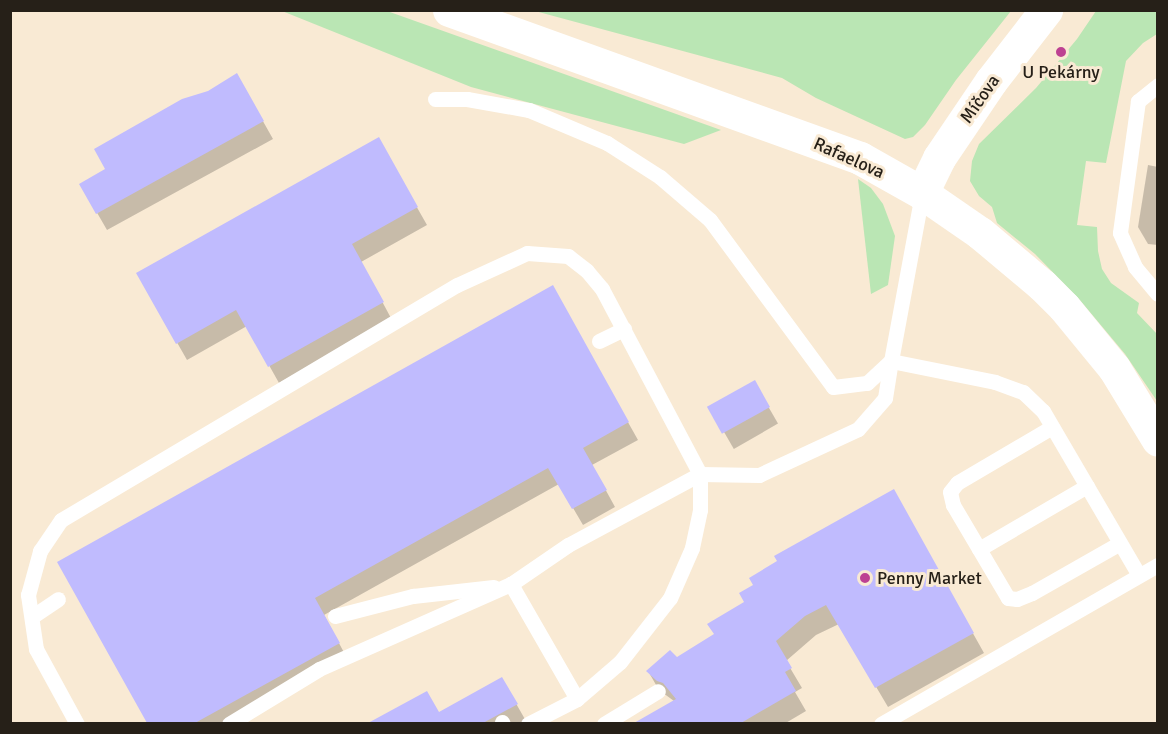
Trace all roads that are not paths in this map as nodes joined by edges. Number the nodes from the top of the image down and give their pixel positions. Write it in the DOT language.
graph roads {
  1 [pos="449,10"];
  2 [pos="1046,10"];
  3 [pos="1158,85"];
  4 [pos="435,99"];
  5 [pos="922,193"];
  6 [pos="1135,267"];
  7 [pos="1158,276"];
  8 [pos="1158,294"];
  9 [pos="624,329"];
  10 [pos="599,341"];
  11 [pos="891,361"];
  12 [pos="1052,427"];
  13 [pos="1158,440"];
  14 [pos="700,474"];
  15 [pos="1087,486"];
  16 [pos="1120,543"];
  17 [pos="979,549"];
  18 [pos="1158,565"];
  19 [pos="1139,575"];
  20 [pos="511,584"];
  21 [pos="58,599"];
  22 [pos="33,616"];
  23 [pos="335,616"];
  24 [pos="658,691"];
  25 [pos="576,699"];
  26 [pos="77,723"];
  27 [pos="229,723"];
  28 [pos="528,723"];
  29 [pos="604,723"];
  30 [pos="881,723"];
  1 -- 5 [label="main road, Rafaelova"];
  2 -- 5 [label="main road, Míčova"];
  3 -- 6 [label="lane"];
  4 -- 11 [label="lane"];
  5 -- 11 [label="lane"];
  5 -- 13 [label="main road, Rafaelova"];
  6 -- 7 [label="lane"];
  6 -- 8 [label="lane"];
  9 -- 10 [label="lane"];
  9 -- 14 [label="lane"];
  9 -- 22 [label="lane"];
  11 -- 12 [label="lane"];
  11 -- 14 [label="lane"];
  12 -- 15 [label="lane"];
  12 -- 17 [label="lane"];
  14 -- 20 [label="lane"];
  14 -- 25 [label="lane"];
  15 -- 16 [label="lane"];
  15 -- 17 [label="lane"];
  16 -- 17 [label="lane"];
  16 -- 19 [label="lane"];
  18 -- 19 [label="lane"];
  19 -- 30 [label="lane"];
  20 -- 23 [label="lane"];
  20 -- 25 [label="lane"];
  20 -- 27 [label="lane"];
  21 -- 22 [label="lane"];
  22 -- 26 [label="lane"];
  24 -- 29 [label="lane"];
  25 -- 28 [label="lane"];
}
